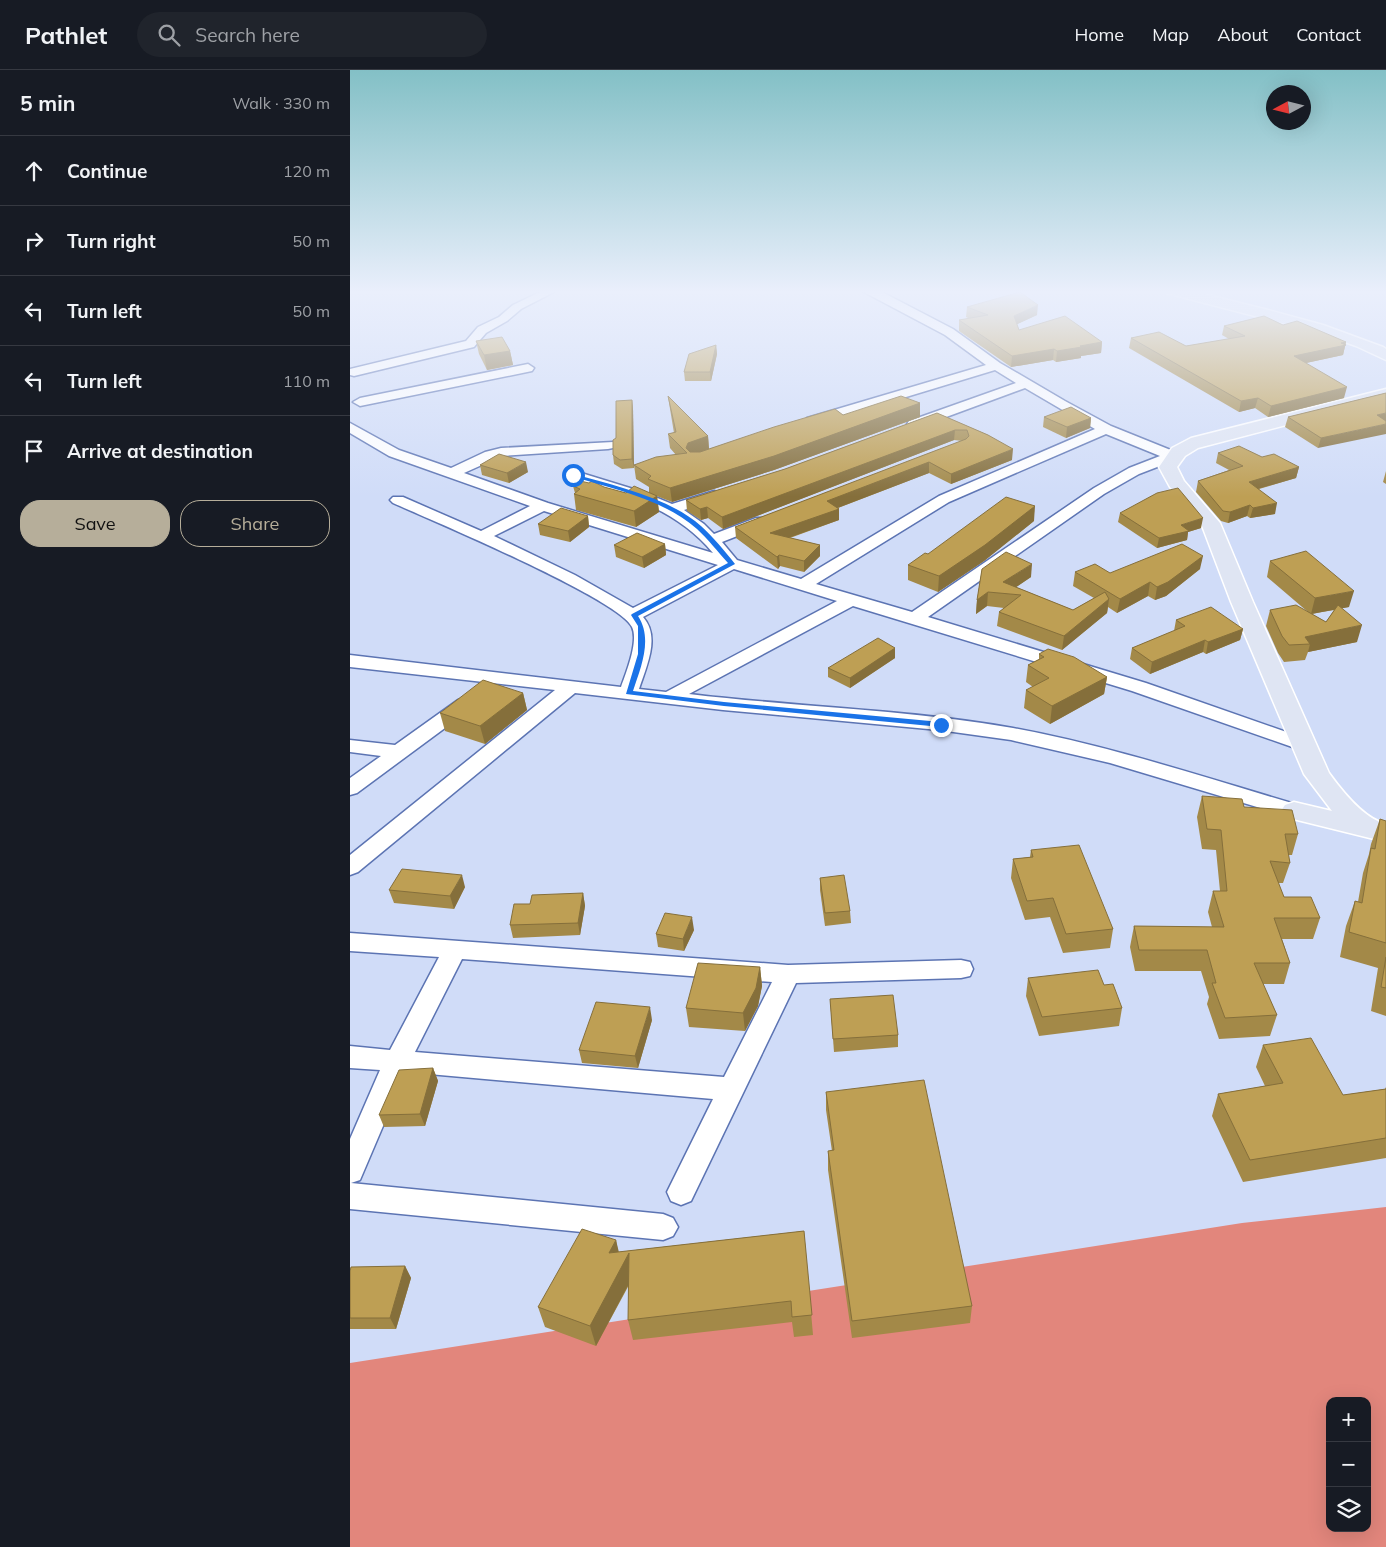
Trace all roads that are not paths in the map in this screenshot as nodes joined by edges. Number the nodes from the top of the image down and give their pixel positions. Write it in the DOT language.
graph roads {
  1 [pos="351,359"];
  2 [pos="415,359"];
  3 [pos="986,359"];
  4 [pos="996,366"];
  5 [pos="528,368"];
  6 [pos="354,372"];
  7 [pos="1025,384"];
  8 [pos="1386,394"];
  9 [pos="356,421"];
  10 [pos="795,427"];
  11 [pos="903,428"];
  12 [pos="1106,429"];
  13 [pos="608,445"];
  14 [pos="1174,456"];
  15 [pos="452,473"];
  16 [pos="573,475"];
  17 [pos="726,492"];
  18 [pos="398,500"];
  19 [pos="543,506"];
  20 [pos="671,509"];
  21 [pos="776,516"];
  22 [pos="482,536"];
  23 [pos="711,541"];
  24 [pos="732,564"];
  25 [pos="804,584"];
  26 [pos="853,599"];
  27 [pos="634,615"];
  28 [pos="915,618"];
  29 [pos="350,661"];
  30 [pos="501,678"];
  31 [pos="572,686"];
  32 [pos="629,692"];
  33 [pos="670,697"];
  34 [pos="1306,745"];
  35 [pos="350,746"];
  36 [pos="400,752"];
  37 [pos="1317,774"];
  38 [pos="350,788"];
  39 [pos="1294,811"];
  40 [pos="1376,830"];
  41 [pos="350,867"];
  42 [pos="350,942"];
  43 [pos="455,950"];
  44 [pos="962,969"];
  45 [pos="788,974"];
  46 [pos="350,1057"];
  47 [pos="397,1062"];
  48 [pos="731,1089"];
  49 [pos="350,1171"];
  50 [pos="681,1192"];
  51 [pos="350,1196"];
  52 [pos="663,1227"];
  1 -- 6 [label="street"];
  2 -- 6 [label="street"];
  3 -- 4 [label="street"];
  4 -- 7 [label="street"];
  4 -- 10 [label="street"];
  5 -- 9 [label="street"];
  6 -- 9 [label="street"];
  7 -- 11 [label="street"];
  7 -- 12 [label="street"];
  8 -- 14 [label="main road"];
  9 -- 15 [label="street"];
  12 -- 14 [label="street"];
  12 -- 25 [label="street"];
  13 -- 15 [label="street"];
  14 -- 28 [label="street"];
  14 -- 34 [label="main road"];
  15 -- 19 [label="street"];
  16 -- 20 [label="street"];
  17 -- 20 [label="street"];
  18 -- 22 [label="street"];
  19 -- 22 [label="street"];
  19 -- 24 [label="street"];
  20 -- 23 [label="street"];
  21 -- 23 [label="street"];
  22 -- 27 [label="street"];
  23 -- 24 [label="street"];
  24 -- 25 [label="street"];
  24 -- 27 [label="street"];
  25 -- 26 [label="street"];
  26 -- 28 [label="street"];
  26 -- 33 [label="street"];
  27 -- 32 [label="street"];
  28 -- 34 [label="street"];
  29 -- 30 [label="street"];
  30 -- 31 [label="street"];
  30 -- 36 [label="street"];
  31 -- 32 [label="street"];
  31 -- 41 [label="street"];
  32 -- 33 [label="street"];
  33 -- 39 [label="street"];
  34 -- 37 [label="main road"];
  35 -- 36 [label="street"];
  36 -- 38 [label="street"];
  37 -- 39 [label="main road"];
  37 -- 40 [label="main road"];
  39 -- 40 [label="main road"];
  42 -- 43 [label="street"];
  43 -- 45 [label="street"];
  43 -- 47 [label="street"];
  44 -- 45 [label="street"];
  45 -- 48 [label="street"];
  46 -- 47 [label="street"];
  47 -- 48 [label="street"];
  47 -- 49 [label="street"];
  48 -- 50 [label="street"];
  51 -- 52 [label="street"];
}
